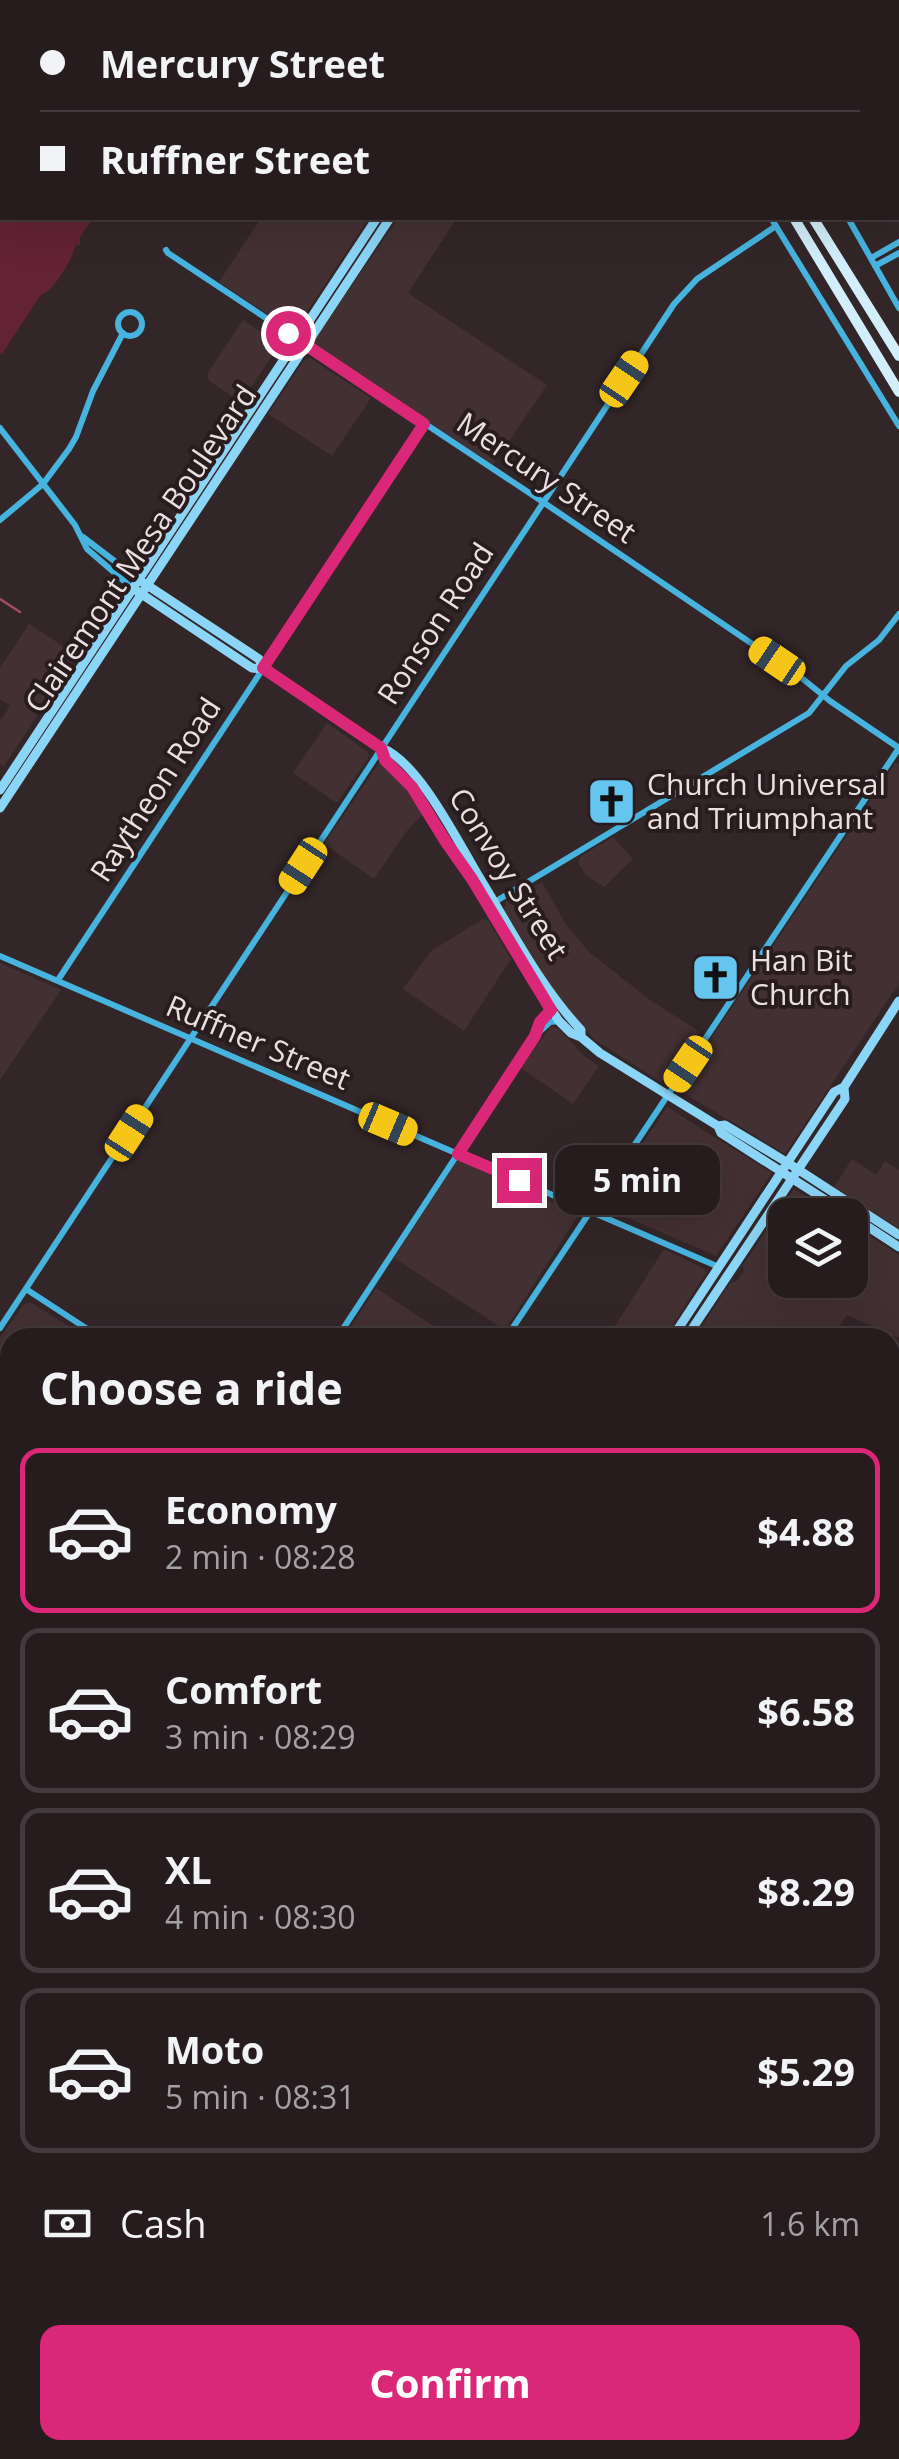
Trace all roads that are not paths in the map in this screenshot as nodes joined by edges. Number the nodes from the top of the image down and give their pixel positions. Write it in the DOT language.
graph roads {
  1 [pos="377,220"];
  2 [pos="389,220"];
  3 [pos="772,220"];
  4 [pos="795,220"];
  5 [pos="815,220"];
  6 [pos="849,220"];
  7 [pos="776,226"];
  8 [pos="899,242"];
  9 [pos="166,250"];
  10 [pos="899,253"];
  11 [pos="873,262"];
  12 [pos="899,308"];
  13 [pos="122,334"];
  14 [pos="296,339"];
  15 [pos="306,345"];
  16 [pos="899,356"];
  17 [pos="899,392"];
  18 [pos="424,424"];
  19 [pos="899,426"];
  20 [pos="0,428"];
  21 [pos="43,484"];
  22 [pos="544,502"];
  23 [pos="0,520"];
  24 [pos="139,586"];
  25 [pos="899,614"];
  26 [pos="263,668"];
  27 [pos="823,694"];
  28 [pos="381,748"];
  29 [pos="899,748"];
  30 [pos="0,790"];
  31 [pos="0,808"];
  32 [pos="436,815"];
  33 [pos="492,904"];
  34 [pos="0,956"];
  35 [pos="58,980"];
  36 [pos="899,1002"];
  37 [pos="551,1010"];
  38 [pos="559,1020"];
  39 [pos="581,1033"];
  40 [pos="535,1036"];
  41 [pos="190,1038"];
  42 [pos="844,1087"];
  43 [pos="668,1094"];
  44 [pos="458,1154"];
  45 [pos="785,1166"];
  46 [pos="796,1174"];
  47 [pos="828,1198"];
  48 [pos="589,1210"];
  49 [pos="746,1224"];
  50 [pos="868,1227"];
  51 [pos="899,1236"];
  52 [pos="899,1248"];
  53 [pos="719,1267"];
  54 [pos="731,1270"];
  55 [pos="26,1289"];
  56 [pos="0,1328"];
  57 [pos="86,1328"];
  58 [pos="343,1328"];
  59 [pos="512,1328"];
  60 [pos="679,1328"];
  61 [pos="689,1328"];
  62 [pos="692,1328"];
  1 -- 14 [label="main road, Clairemont Mesa Boulevard"];
  2 -- 15 [label="main road, Clairemont Mesa Boulevard"];
  3 -- 7 [label="street"];
  4 -- 17 [label="highway"];
  5 -- 16 [label="highway"];
  6 -- 11 [label="street"];
  7 -- 19 [label="street"];
  7 -- 22 [label="street, Ronson Road"];
  8 -- 11 [label="street"];
  9 -- 14 [label="street, Mercury Street"];
  10 -- 11 [label="street"];
  11 -- 12 [label="street"];
  13 -- 21 [label="street"];
  14 -- 15 [label="street, Mercury Street"];
  14 -- 24 [label="main road, Clairemont Mesa Boulevard"];
  15 -- 18 [label="street, Mercury Street"];
  15 -- 24 [label="main road, Clairemont Mesa Boulevard"];
  18 -- 22 [label="street, Mercury Street"];
  18 -- 26 [label="street, Raytheon Road"];
  20 -- 21 [label="street, Convoy Street"];
  21 -- 23 [label="street"];
  21 -- 24 [label="street, Convoy Street"];
  22 -- 27 [label="street, Mercury Street"];
  22 -- 28 [label="street, Ronson Road"];
  24 -- 26 [label="main road, Convoy Street"];
  24 -- 30 [label="main road, Clairemont Mesa Boulevard"];
  24 -- 31 [label="main road, Clairemont Mesa Boulevard"];
  25 -- 27 [label="street"];
  26 -- 28 [label="main road, Convoy Street"];
  26 -- 35 [label="street, Raytheon Road"];
  27 -- 29 [label="street, Mercury Street"];
  27 -- 33 [label="street"];
  28 -- 32 [label="main road, Convoy Street"];
  28 -- 32 [label="main road, Convoy Street"];
  28 -- 41 [label="street, Ronson Road"];
  29 -- 43 [label="street"];
  32 -- 33 [label="main road, Convoy Street"];
  32 -- 33 [label="main road, Convoy Street"];
  33 -- 37 [label="main road, Convoy Street"];
  33 -- 39 [label="main road, Convoy Street"];
  34 -- 35 [label="street, Ruffner Street"];
  35 -- 41 [label="street, Ruffner Street"];
  36 -- 42 [label="main road"];
  37 -- 38 [label="main road, Convoy Street"];
  37 -- 39 [label="main road"];
  37 -- 40 [label="street"];
  38 -- 39 [label="main road, Convoy Street"];
  38 -- 40 [label="street"];
  39 -- 43 [label="main road, Convoy Street"];
  40 -- 44 [label="street"];
  41 -- 44 [label="street, Ruffner Street"];
  41 -- 55 [label="street, Ronson Road"];
  42 -- 45 [label="main road"];
  42 -- 46 [label="main road"];
  43 -- 45 [label="main road, Convoy Street"];
  43 -- 48 [label="street"];
  44 -- 48 [label="street, Ruffner Street"];
  44 -- 58 [label="street"];
  45 -- 46 [label="main road, Convoy Street"];
  45 -- 49 [label="main road"];
  46 -- 47 [label="main road, Convoy Street"];
  46 -- 51 [label="main road, Convoy Street"];
  46 -- 54 [label="main road"];
  48 -- 53 [label="street, Ruffner Street"];
  48 -- 59 [label="street"];
  49 -- 53 [label="main road"];
  49 -- 54 [label="main road"];
  50 -- 52 [label="main road, Convoy Street"];
  53 -- 60 [label="main road"];
  53 -- 61 [label="main road"];
  54 -- 62 [label="main road"];
  55 -- 56 [label="street, Ronson Road"];
  55 -- 57 [label="street"];
}
